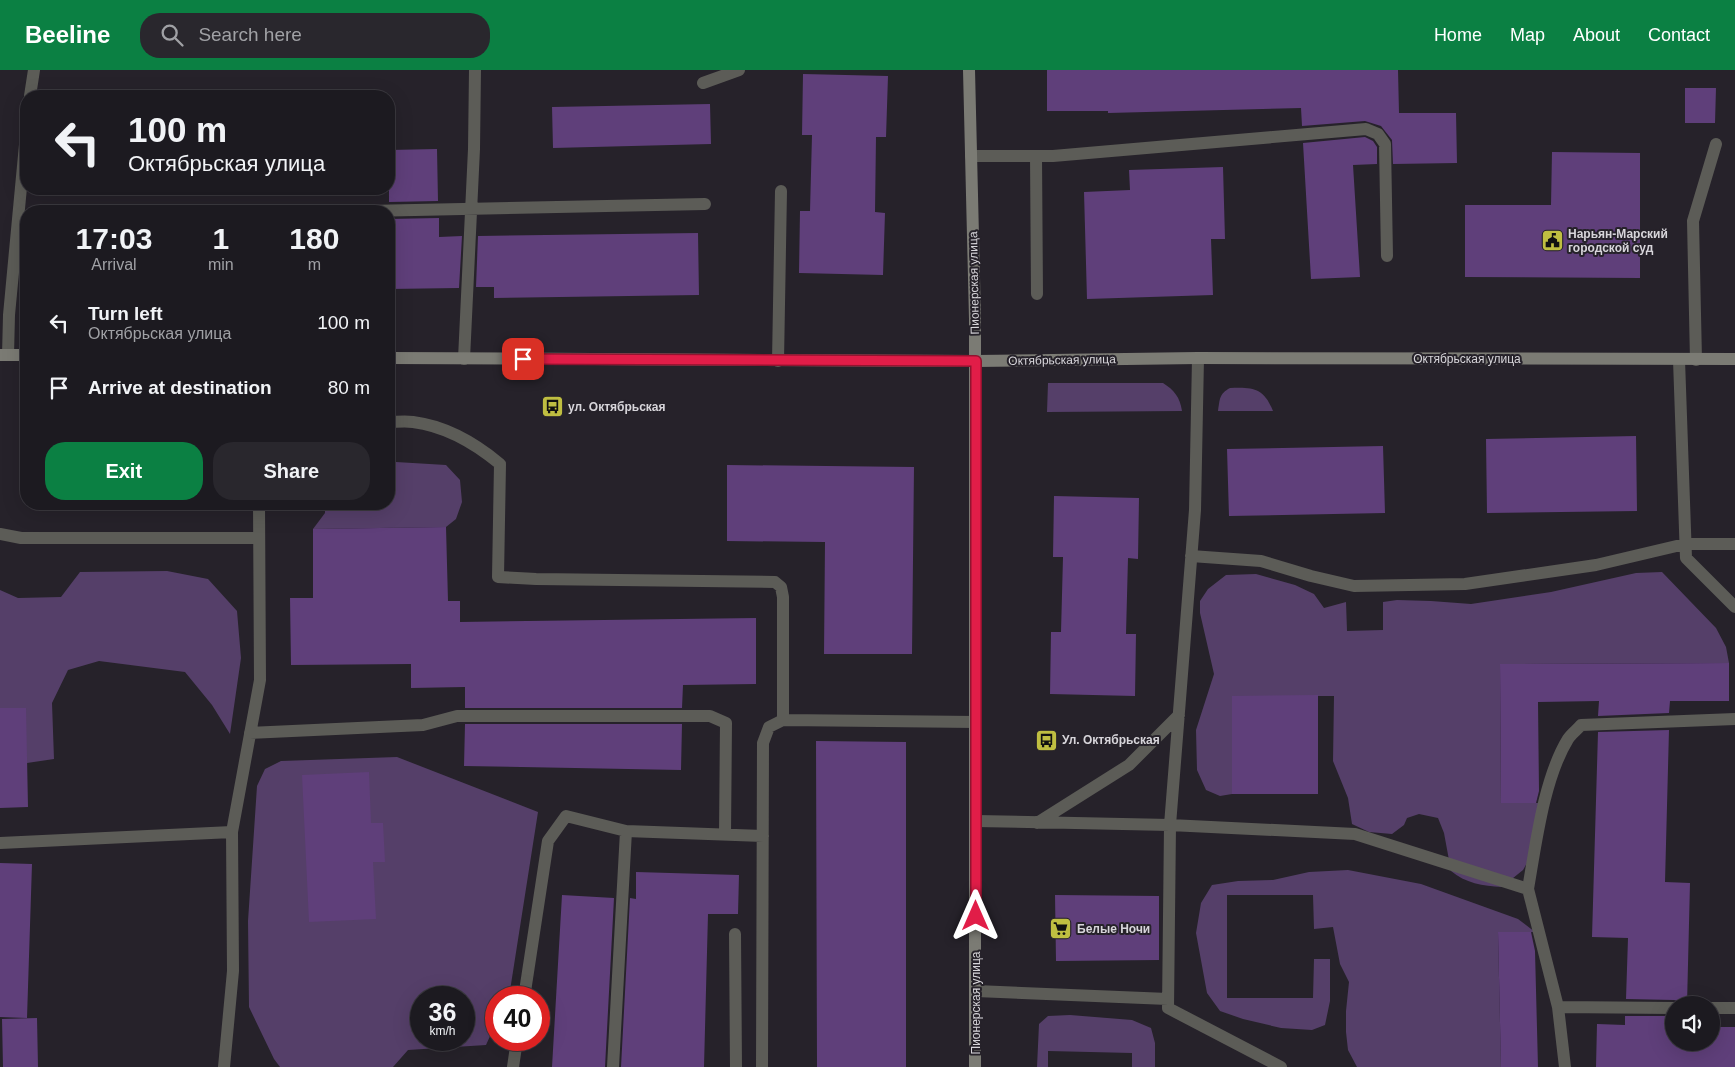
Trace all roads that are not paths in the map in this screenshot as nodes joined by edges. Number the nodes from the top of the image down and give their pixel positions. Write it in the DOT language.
graph roads {
  1 [pos="34,70"];
  2 [pos="475,70"];
  3 [pos="739,70"];
  4 [pos="968,70"];
  5 [pos="703,83"];
  6 [pos="31,90"];
  7 [pos="1716,144"];
  8 [pos="971,156"];
  9 [pos="1036,156"];
  10 [pos="781,191"];
  11 [pos="20,195"];
  12 [pos="705,204"];
  13 [pos="471,208"];
  14 [pos="395,210"];
  15 [pos="1387,256"];
  16 [pos="1037,294"];
  17 [pos="4,355"];
  18 [pos="20,355"];
  19 [pos="395,358"];
  20 [pos="1198,358"];
  21 [pos="464,359"];
  22 [pos="1735,359"];
  23 [pos="1679,360"];
  24 [pos="1696,360"];
  25 [pos="778,361"];
  26 [pos="976,361"];
  27 [pos="395,422"];
  28 [pos="259,510"];
  29 [pos="0,534"];
  30 [pos="259,538"];
  31 [pos="1685,544"];
  32 [pos="1735,544"];
  33 [pos="1191,556"];
  34 [pos="1735,607"];
  35 [pos="1178,715"];
  36 [pos="1735,719"];
  37 [pos="783,720"];
  38 [pos="976,722"];
  39 [pos="250,733"];
  40 [pos="976,821"];
  41 [pos="1036,823"];
  42 [pos="1170,825"];
  43 [pos="626,831"];
  44 [pos="232,832"];
  45 [pos="725,835"];
  46 [pos="763,836"];
  47 [pos="0,843"];
  48 [pos="1528,888"];
  49 [pos="736,934"];
  50 [pos="526,986"];
  51 [pos="976,991"];
  52 [pos="1168,999"];
  53 [pos="1558,1007"];
  54 [pos="1665,1008"];
  55 [pos="1720,1008"];
  56 [pos="1735,1008"];
  57 [pos="515,1051"];
  58 [pos="1260,1062"];
  59 [pos="224,1067"];
  60 [pos="513,1067"];
  61 [pos="613,1067"];
  62 [pos="736,1067"];
  63 [pos="762,1067"];
  64 [pos="976,1067"];
  65 [pos="1281,1067"];
  66 [pos="1565,1067"];
  1 -- 6 [label="street"];
  2 -- 13 [label="street"];
  3 -- 5 [label="street"];
  4 -- 8 [label="main road, Пионерская улица"];
  7 -- 24 [label="street"];
  8 -- 9 [label="street"];
  8 -- 26 [label="main road, Пионерская улица"];
  9 -- 15 [label="street"];
  9 -- 16 [label="street"];
  10 -- 25 [label="street"];
  11 -- 17 [label="street"];
  12 -- 13 [label="street"];
  13 -- 14 [label="street"];
  13 -- 21 [label="street"];
  17 -- 18 [label="main road"];
  19 -- 21 [label="main road, Октябрьская улица"];
  20 -- 23 [label="main road, Октябрьская улица"];
  20 -- 26 [label="main road, Октябрьская улица"];
  20 -- 33 [label="street"];
  21 -- 25 [label="main road, Октябрьская улица"];
  22 -- 24 [label="main road, Октябрьская улица"];
  23 -- 24 [label="main road, Октябрьская улица"];
  23 -- 31 [label="street"];
  25 -- 26 [label="main road, Октябрьская улица"];
  26 -- 38 [label="main road, Пионерская улица"];
  27 -- 37 [label="street"];
  28 -- 30 [label="street"];
  29 -- 30 [label="street"];
  30 -- 39 [label="street"];
  31 -- 32 [label="street"];
  31 -- 33 [label="street"];
  31 -- 34 [label="street"];
  33 -- 35 [label="street"];
  35 -- 41 [label="street"];
  35 -- 42 [label="street"];
  36 -- 48 [label="street"];
  37 -- 38 [label="street"];
  37 -- 46 [label="street"];
  38 -- 40 [label="main road, Пионерская улица"];
  39 -- 44 [label="street"];
  39 -- 45 [label="street"];
  40 -- 41 [label="street"];
  40 -- 51 [label="main road, Пионерская улица"];
  41 -- 42 [label="street"];
  42 -- 48 [label="street"];
  42 -- 52 [label="street"];
  43 -- 45 [label="street"];
  43 -- 50 [label="street"];
  43 -- 61 [label="street"];
  44 -- 47 [label="street"];
  44 -- 59 [label="street"];
  45 -- 46 [label="street"];
  46 -- 63 [label="street"];
  48 -- 53 [label="street"];
  49 -- 62 [label="street"];
  51 -- 52 [label="street"];
  51 -- 64 [label="main road, Пионерская улица"];
  52 -- 58 [label="street"];
  53 -- 54 [label="street"];
  53 -- 66 [label="street"];
  55 -- 56 [label="street"];
  57 -- 60 [label="street"];
  58 -- 65 [label="street"];
}
